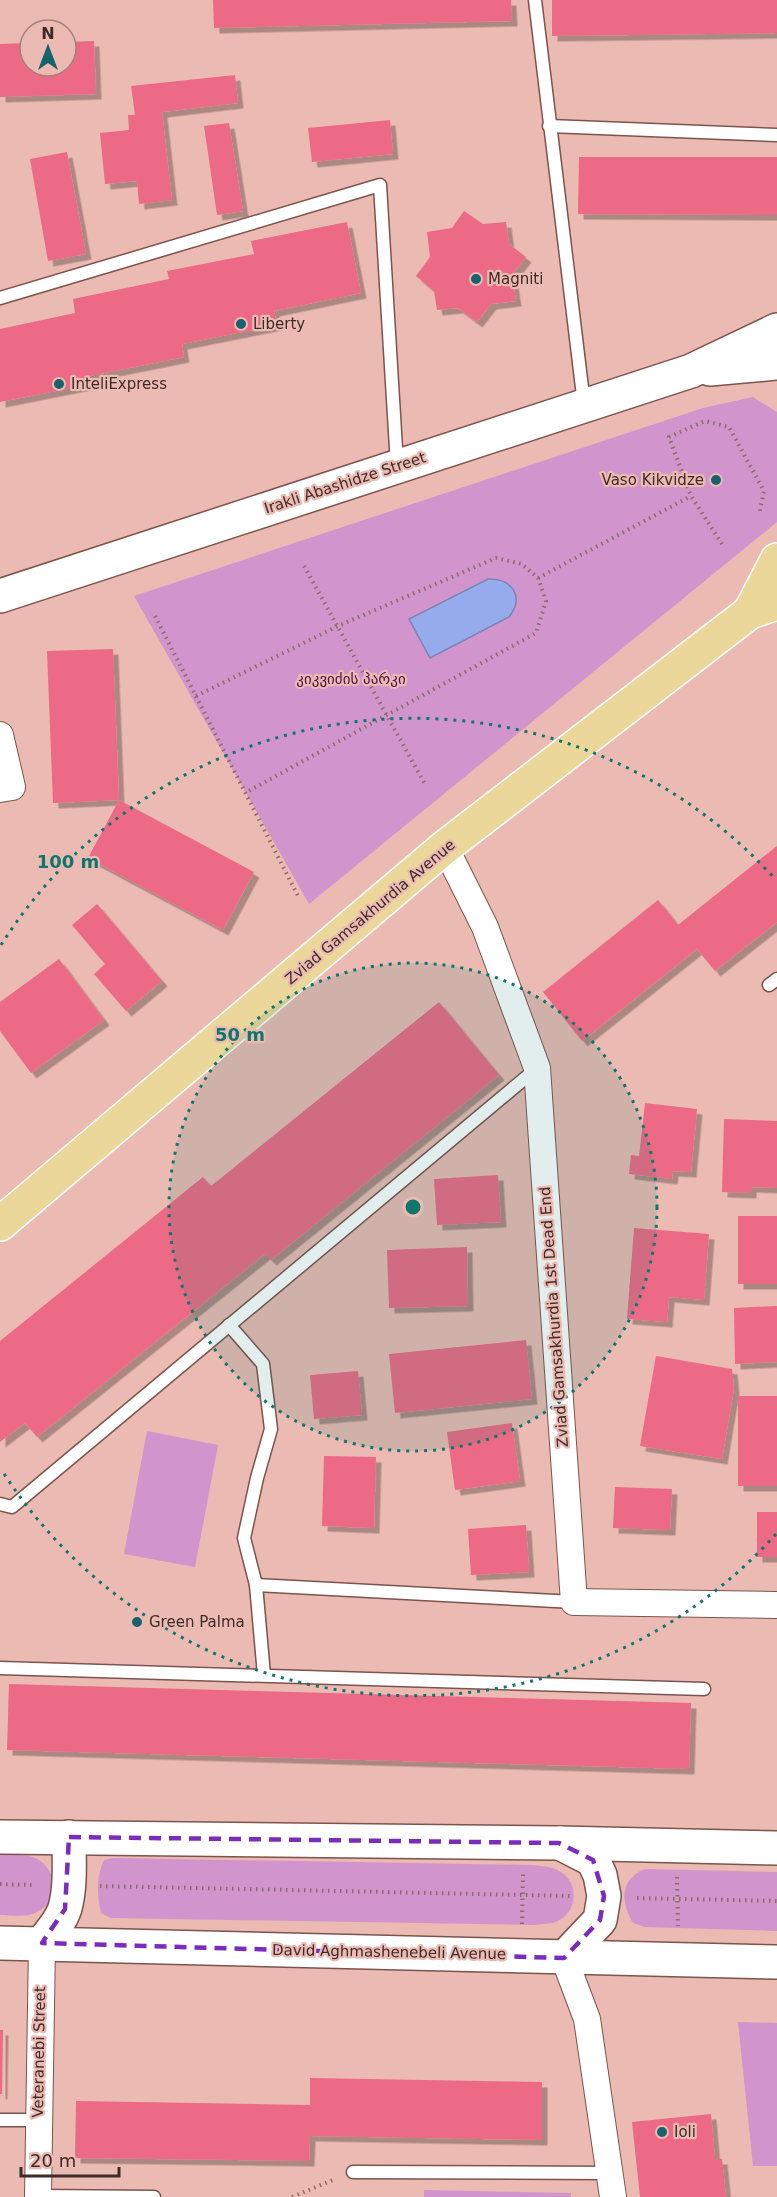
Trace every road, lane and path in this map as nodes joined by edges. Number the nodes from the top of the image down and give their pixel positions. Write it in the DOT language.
graph roads {
  1 [pos="535,0"];
  2 [pos="549,126"];
  3 [pos="777,135"];
  4 [pos="0,298"];
  5 [pos="777,330"];
  6 [pos="768,369"];
  7 [pos="691,371"];
  8 [pos="584,405"];
  9 [pos="397,467"];
  10 [pos="691,496"];
  11 [pos="759,515"];
  12 [pos="722,544"];
  13 [pos="777,560"];
  14 [pos="304,566"];
  15 [pos="538,578"];
  16 [pos="0,596"];
  17 [pos="763,608"];
  18 [pos="155,616"];
  19 [pos="338,626"];
  20 [pos="196,696"];
  21 [pos="386,714"];
  22 [pos="0,735"];
  23 [pos="426,786"];
  24 [pos="0,789"];
  25 [pos="245,793"];
  26 [pos="445,847"];
  27 [pos="298,896"];
  28 [pos="537,1068"];
  29 [pos="0,1224"];
  30 [pos="230,1324"];
  31 [pos="0,1504"];
  32 [pos="256,1585"];
  33 [pos="574,1602"];
  34 [pos="777,1605"];
  35 [pos="0,1668"];
  36 [pos="264,1675"];
  37 [pos="704,1689"];
  38 [pos="0,1837"];
  39 [pos="69,1837"];
  40 [pos="559,1843"];
  41 [pos="777,1848"];
  42 [pos="523,1864"];
  43 [pos="677,1870"];
  44 [pos="0,1884"];
  45 [pos="68,1886"];
  46 [pos="522,1895"];
  47 [pos="604,1896"];
  48 [pos="678,1899"];
  49 [pos="777,1901"];
  50 [pos="522,1925"];
  51 [pos="678,1929"];
  52 [pos="0,1943"];
  53 [pos="42,1943"];
  54 [pos="564,1958"];
  55 [pos="777,1962"];
  56 [pos="0,2120"];
  57 [pos="38,2120"];
  58 [pos="353,2172"];
  59 [pos="612,2185"];
  60 [pos="38,2197"];
  61 [pos="154,2197"];
  62 [pos="292,2197"];
  1 -- 2 [label="lane"];
  2 -- 3 [label="lane"];
  2 -- 8 [label="lane"];
  4 -- 9 [label="lane"];
  5 -- 7 [label="main road, Irakli Abashidze Street"];
  6 -- 7 [label="main road, Irakli Abashidze Street"];
  7 -- 8 [label="main road, Irakli Abashidze Street"];
  8 -- 9 [label="main road, Irakli Abashidze Street"];
  9 -- 16 [label="main road, Irakli Abashidze Street"];
  10 -- 11 [label="path"];
  10 -- 12 [label="path"];
  10 -- 15 [label="path"];
  13 -- 17 [label="main road, Zviad Gamsakhurdia Avenue"];
  14 -- 19 [label="path"];
  15 -- 19 [label="path"];
  15 -- 21 [label="path"];
  17 -- 26 [label="main road, Zviad Gamsakhurdia Avenue"];
  18 -- 20 [label="path"];
  19 -- 20 [label="path"];
  19 -- 21 [label="path"];
  20 -- 25 [label="path"];
  21 -- 23 [label="path"];
  21 -- 25 [label="path"];
  22 -- 24 [label="street"];
  25 -- 27 [label="path"];
  26 -- 28 [label="street, Zviad Gamsakhurdia 1st Dead End"];
  26 -- 29 [label="main road, Zviad Gamsakhurdia Avenue"];
  28 -- 30 [label="lane"];
  28 -- 33 [label="street, Zviad Gamsakhurdia 1st Dead End"];
  30 -- 31 [label="lane"];
  30 -- 32 [label="lane"];
  32 -- 33 [label="lane"];
  32 -- 36 [label="lane"];
  33 -- 34 [label="street"];
  35 -- 36 [label="lane"];
  36 -- 37 [label="lane"];
  38 -- 39 [label="main road"];
  39 -- 40 [label="main road"];
  39 -- 45 [label="main road"];
  40 -- 41 [label="main road"];
  40 -- 47 [label="main road"];
  42 -- 46 [label="path"];
  43 -- 48 [label="path"];
  44 -- 45 [label="path"];
  45 -- 46 [label="path"];
  45 -- 53 [label="main road"];
  46 -- 47 [label="path"];
  46 -- 50 [label="path"];
  47 -- 48 [label="path"];
  47 -- 54 [label="main road"];
  48 -- 49 [label="path"];
  48 -- 51 [label="path"];
  52 -- 53 [label="main road, David Aghmashenebeli Avenue"];
  53 -- 54 [label="main road, David Aghmashenebeli Avenue"];
  53 -- 57 [label="street, Veteranebi Street"];
  54 -- 55 [label="main road, David Aghmashenebeli Avenue"];
  54 -- 59 [label="street"];
  56 -- 57 [label="lane"];
  57 -- 60 [label="street, Veteranebi Street"];
  58 -- 59 [label="lane"];
  58 -- 62 [label="path"];
  60 -- 61 [label="lane"];
}
